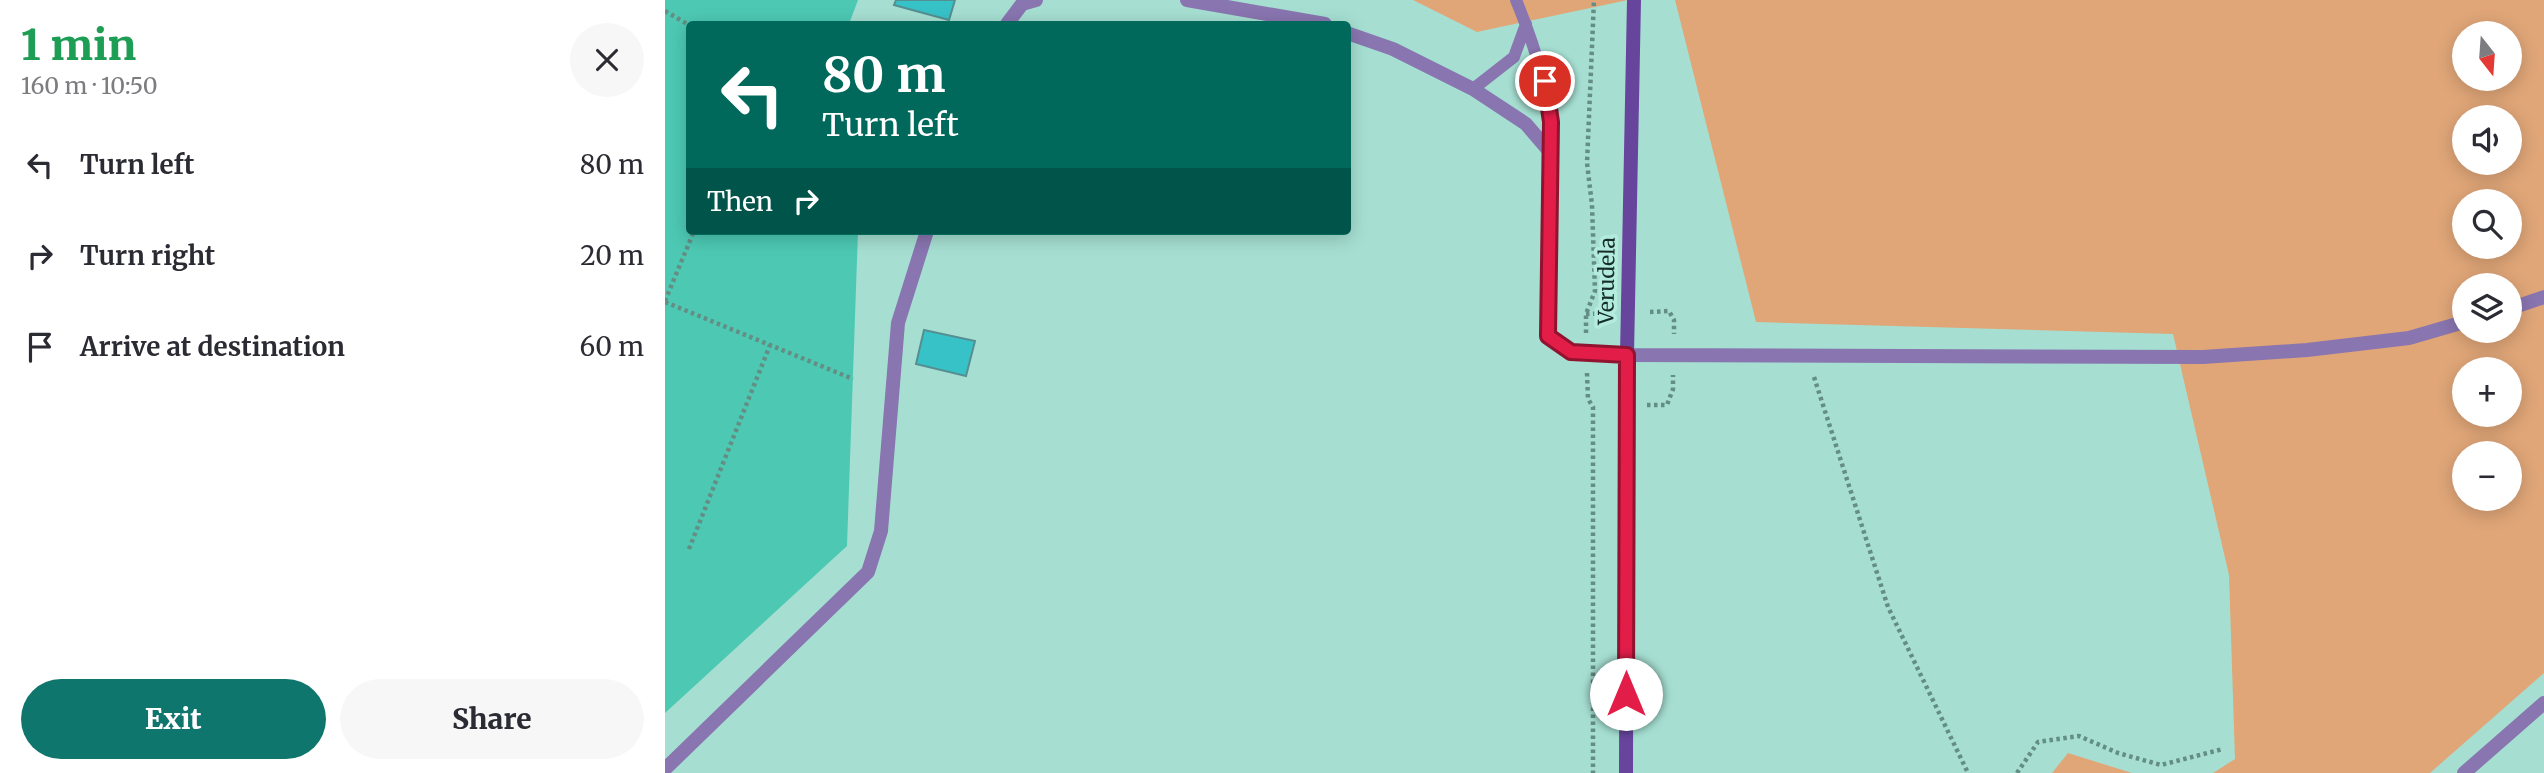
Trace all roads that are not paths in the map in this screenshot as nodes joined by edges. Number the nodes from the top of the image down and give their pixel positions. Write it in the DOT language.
graph roads {
  1 [pos="1036,0"];
  2 [pos="1187,0"];
  3 [pos="1516,0"];
  4 [pos="1634,0"];
  5 [pos="1019,2"];
  6 [pos="1009,21"];
  7 [pos="1308,21"];
  8 [pos="1526,24"];
  9 [pos="1351,34"];
  10 [pos="1473,89"];
  11 [pos="1550,152"];
  12 [pos="926,235"];
  13 [pos="2544,297"];
  14 [pos="2522,305"];
  15 [pos="2452,325"];
  16 [pos="1627,355"];
  17 [pos="2544,703"];
  18 [pos="665,769"];
  19 [pos="1626,773"];
  20 [pos="2464,773"];
  1 -- 5 [label="street"];
  2 -- 7 [label="street"];
  3 -- 8 [label="lane"];
  4 -- 16 [label="main road, Verudela"];
  5 -- 6 [label="street"];
  8 -- 10 [label="lane"];
  8 -- 11 [label="lane"];
  9 -- 10 [label="street"];
  10 -- 11 [label="street"];
  11 -- 16 [label="street"];
  12 -- 18 [label="street"];
  13 -- 14 [label="street"];
  15 -- 16 [label="street"];
  16 -- 19 [label="main road, Verudela"];
  17 -- 20 [label="street"];
}
